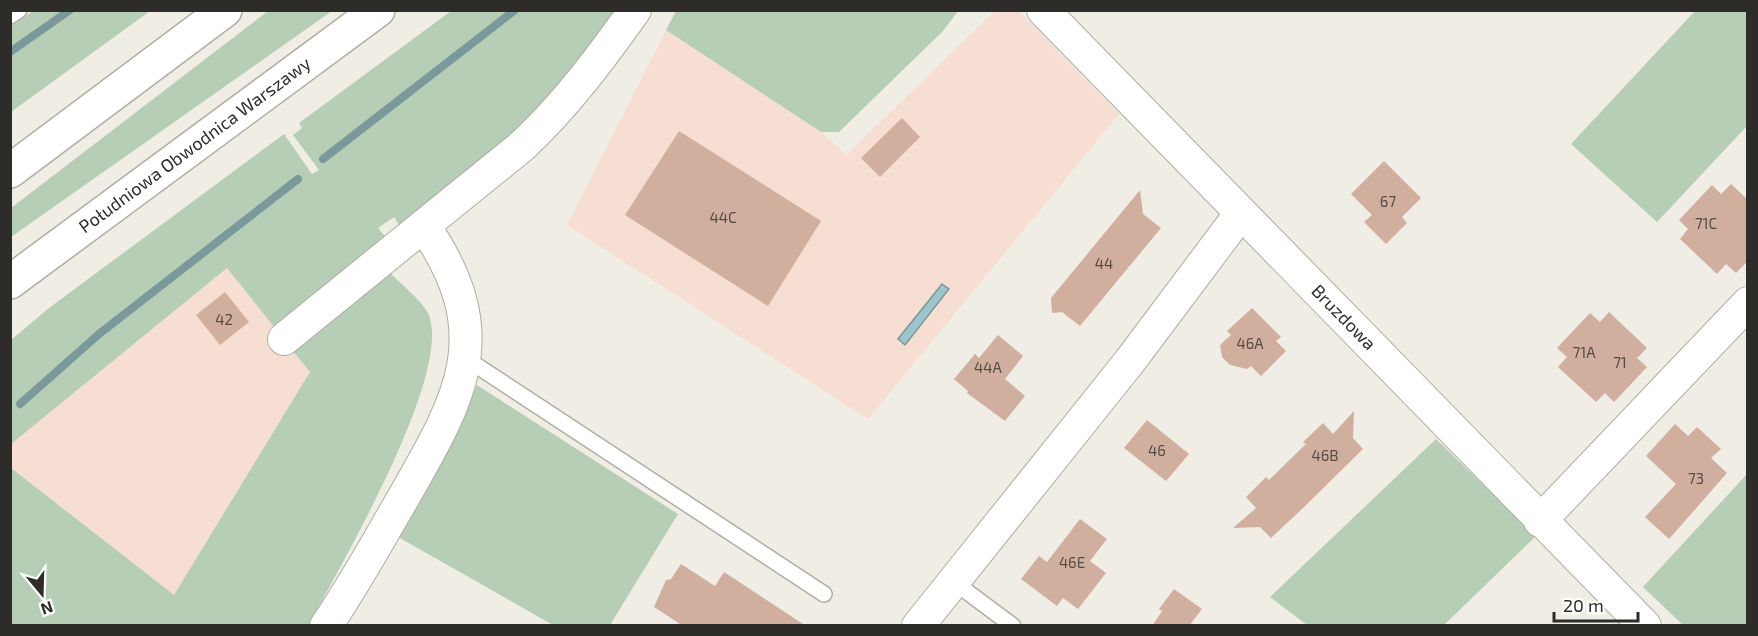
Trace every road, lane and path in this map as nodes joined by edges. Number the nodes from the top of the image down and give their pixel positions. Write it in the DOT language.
graph roads {
  1 [pos="20,10"];
  2 [pos="225,10"];
  3 [pos="378,10"];
  4 [pos="635,10"];
  5 [pos="1043,10"];
  6 [pos="10,16"];
  7 [pos="10,171"];
  8 [pos="1241,213"];
  9 [pos="424,226"];
  10 [pos="10,282"];
  11 [pos="1748,303"];
  12 [pos="284,339"];
  13 [pos="465,358"];
  14 [pos="1540,521"];
  15 [pos="954,582"];
  16 [pos="825,594"];
  17 [pos="326,626"];
  18 [pos="918,626"];
  19 [pos="1012,626"];
  20 [pos="1645,626"];
  1 -- 6 [label="lane"];
  2 -- 7 [label="highway"];
  3 -- 10 [label="highway, Południowa Obwodnica Warszawy"];
  4 -- 9 [label="street"];
  5 -- 8 [label="street, Bruzdowa"];
  8 -- 14 [label="street, Bruzdowa"];
  8 -- 15 [label="street"];
  9 -- 12 [label="street"];
  9 -- 13 [label="street"];
  11 -- 14 [label="street"];
  13 -- 16 [label="lane"];
  13 -- 17 [label="street"];
  14 -- 20 [label="street, Bruzdowa"];
  15 -- 18 [label="street"];
  15 -- 19 [label="lane"];
}
